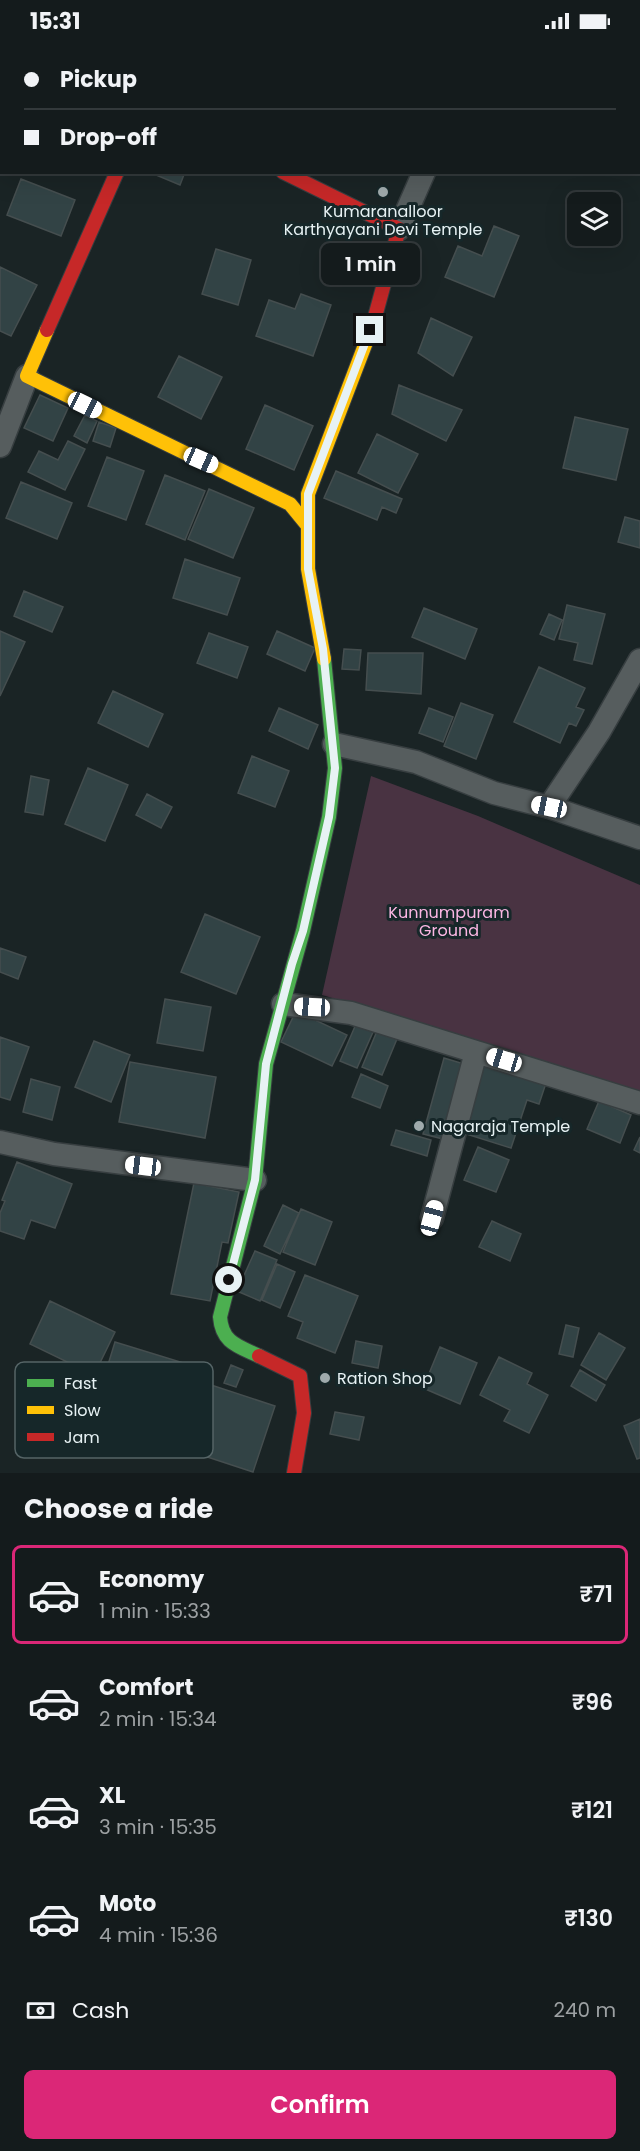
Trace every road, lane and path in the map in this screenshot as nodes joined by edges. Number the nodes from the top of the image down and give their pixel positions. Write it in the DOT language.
graph roads {
  1 [pos="116,174"];
  2 [pos="287,174"];
  3 [pos="422,174"];
  4 [pos="399,229"];
  5 [pos="27,376"];
  6 [pos="0,446"];
  7 [pos="308,526"];
  8 [pos="640,660"];
  9 [pos="334,744"];
  10 [pos="549,807"];
  11 [pos="640,837"];
  12 [pos="283,1004"];
  13 [pos="476,1052"];
  14 [pos="640,1103"];
  15 [pos="0,1142"];
  16 [pos="255,1180"];
  17 [pos="432,1218"];
  18 [pos="294,1473"];
  1 -- 5 [label="street"];
  2 -- 4 [label="street"];
  3 -- 4 [label="street"];
  4 -- 7 [label="street"];
  5 -- 6 [label="street"];
  5 -- 7 [label="street"];
  7 -- 9 [label="street"];
  8 -- 10 [label="street"];
  9 -- 10 [label="street"];
  9 -- 12 [label="street"];
  10 -- 11 [label="street"];
  12 -- 13 [label="street"];
  12 -- 16 [label="street"];
  13 -- 14 [label="street"];
  13 -- 17 [label="street"];
  15 -- 16 [label="street"];
  16 -- 18 [label="street"];
}
